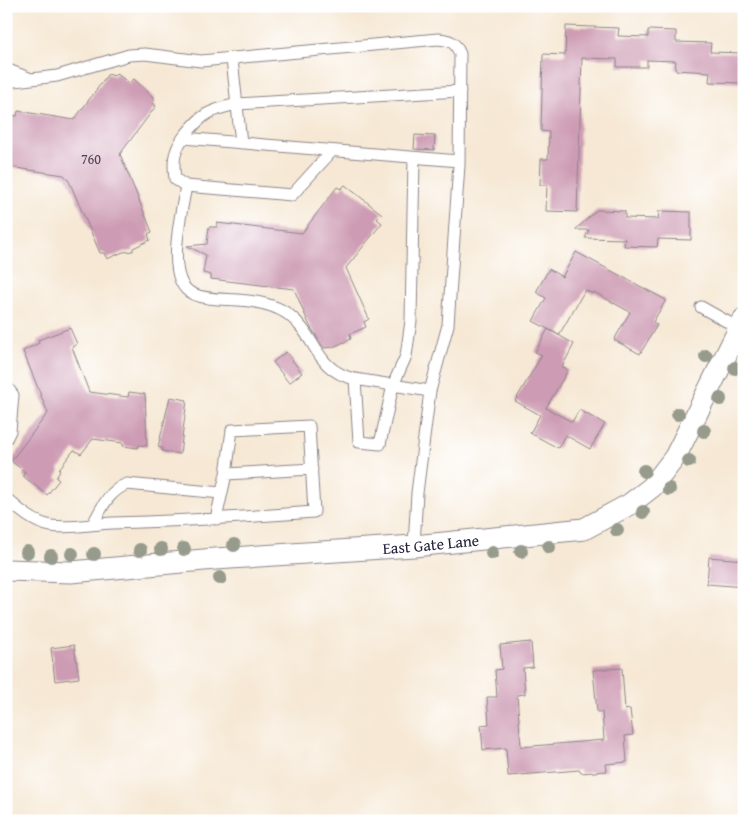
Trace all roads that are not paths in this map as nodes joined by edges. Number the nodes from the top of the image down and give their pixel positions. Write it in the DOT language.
graph roads {
  1 [pos="232,59"];
  2 [pos="6,69"];
  3 [pos="31,78"];
  4 [pos="6,82"];
  5 [pos="460,91"];
  6 [pos="237,104"];
  7 [pos="184,138"];
  8 [pos="241,143"];
  9 [pos="332,151"];
  10 [pos="414,158"];
  11 [pos="459,161"];
  12 [pos="186,186"];
  13 [pos="700,307"];
  14 [pos="742,326"];
  15 [pos="355,379"];
  16 [pos="393,385"];
  17 [pos="6,386"];
  18 [pos="430,392"];
  19 [pos="6,439"];
  20 [pos="312,469"];
  21 [pos="226,474"];
  22 [pos="221,493"];
  23 [pos="6,498"];
  24 [pos="216,519"];
  25 [pos="93,524"];
  26 [pos="414,546"];
  27 [pos="6,570"];
  1 -- 3 [label="lane"];
  1 -- 5 [label="lane"];
  1 -- 6 [label="lane"];
  2 -- 3 [label="lane"];
  3 -- 4 [label="lane"];
  5 -- 6 [label="lane"];
  5 -- 11 [label="lane"];
  6 -- 7 [label="lane"];
  6 -- 8 [label="lane"];
  7 -- 8 [label="lane"];
  7 -- 12 [label="lane"];
  8 -- 9 [label="lane"];
  9 -- 10 [label="lane"];
  9 -- 12 [label="lane"];
  10 -- 11 [label="lane"];
  10 -- 16 [label="lane"];
  11 -- 18 [label="lane"];
  12 -- 15 [label="lane"];
  13 -- 14 [label="lane"];
  14 -- 26 [label="street, East Gate Lane"];
  15 -- 16 [label="lane"];
  15 -- 16 [label="lane"];
  16 -- 18 [label="lane"];
  17 -- 19 [label="lane"];
  18 -- 26 [label="lane"];
  20 -- 21 [label="lane"];
  20 -- 21 [label="lane"];
  20 -- 24 [label="lane"];
  21 -- 22 [label="lane"];
  22 -- 24 [label="lane"];
  22 -- 25 [label="lane"];
  23 -- 25 [label="lane"];
  24 -- 25 [label="lane"];
  26 -- 27 [label="street, East Gate Lane"];
}
